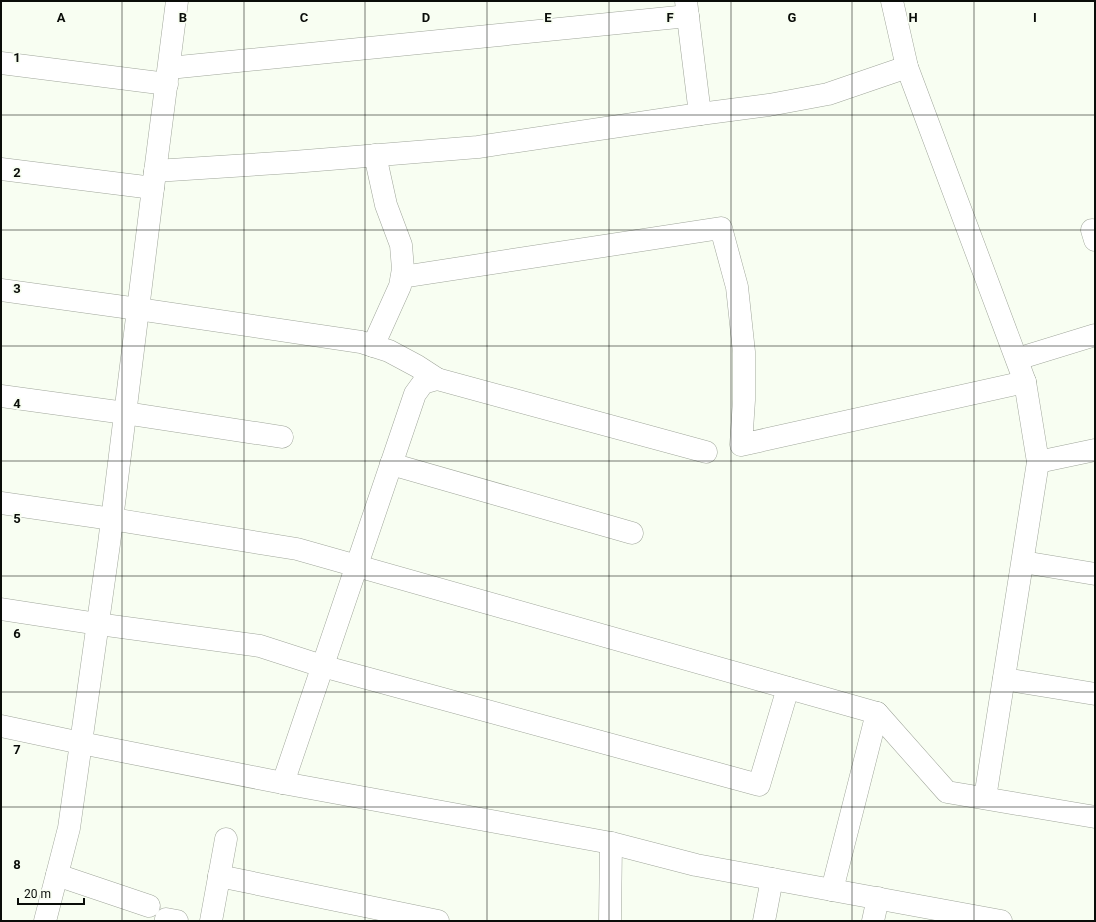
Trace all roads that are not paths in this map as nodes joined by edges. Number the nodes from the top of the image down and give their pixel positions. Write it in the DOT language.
graph roads {
  1 [pos="177,1"];
  2 [pos="892,1"];
  3 [pos="687,9"];
  4 [pos="1,63"];
  5 [pos="907,67"];
  6 [pos="168,76"];
  7 [pos="700,114"];
  8 [pos="375,155"];
  9 [pos="1,169"];
  10 [pos="154,180"];
  11 [pos="402,277"];
  12 [pos="1,290"];
  13 [pos="138,309"];
  14 [pos="1095,335"];
  15 [pos="373,346"];
  16 [pos="1017,359"];
  17 [pos="437,379"];
  18 [pos="1025,382"];
  19 [pos="1,396"];
  20 [pos="125,413"];
  21 [pos="282,437"];
  22 [pos="1095,450"];
  23 [pos="706,452"];
  24 [pos="1038,462"];
  25 [pos="391,464"];
  26 [pos="1,502"];
  27 [pos="112,519"];
  28 [pos="632,533"];
  29 [pos="1023,562"];
  30 [pos="356,566"];
  31 [pos="1095,574"];
  32 [pos="1,609"];
  33 [pos="98,624"];
  34 [pos="322,666"];
  35 [pos="1004,680"];
  36 [pos="788,688"];
  37 [pos="1095,694"];
  38 [pos="877,713"];
  39 [pos="1,727"];
  40 [pos="81,743"];
  41 [pos="282,783"];
  42 [pos="985,798"];
  43 [pos="1095,817"];
  44 [pos="226,839"];
  45 [pos="611,843"];
  46 [pos="57,875"];
  47 [pos="219,876"];
  48 [pos="772,879"];
  49 [pos="832,890"];
  50 [pos="878,898"];
  51 [pos="149,906"];
  52 [pos="980,919"];
  53 [pos="45,921"];
  54 [pos="211,921"];
  55 [pos="438,921"];
  56 [pos="610,921"];
  57 [pos="764,921"];
  58 [pos="873,921"];
  59 [pos="1001,921"];
  1 -- 6 [label="street"];
  2 -- 5 [label="street"];
  3 -- 6 [label="street"];
  3 -- 7 [label="street"];
  4 -- 6 [label="street"];
  5 -- 7 [label="street"];
  5 -- 16 [label="street"];
  6 -- 10 [label="street"];
  7 -- 8 [label="street"];
  8 -- 10 [label="street"];
  8 -- 11 [label="street"];
  9 -- 10 [label="street"];
  10 -- 13 [label="street"];
  11 -- 15 [label="street"];
  11 -- 18 [label="street"];
  12 -- 13 [label="street"];
  13 -- 15 [label="street"];
  13 -- 20 [label="street"];
  14 -- 16 [label="street"];
  15 -- 17 [label="street"];
  16 -- 18 [label="street"];
  17 -- 23 [label="street"];
  17 -- 25 [label="street"];
  18 -- 24 [label="street"];
  19 -- 20 [label="street"];
  20 -- 21 [label="street"];
  20 -- 27 [label="street"];
  22 -- 24 [label="street"];
  24 -- 29 [label="street"];
  25 -- 28 [label="street"];
  25 -- 30 [label="street"];
  26 -- 27 [label="street"];
  27 -- 30 [label="street"];
  27 -- 33 [label="street"];
  29 -- 31 [label="street"];
  29 -- 35 [label="street"];
  30 -- 34 [label="street"];
  30 -- 36 [label="street"];
  32 -- 33 [label="street"];
  33 -- 34 [label="street"];
  33 -- 40 [label="street"];
  34 -- 36 [label="street"];
  34 -- 41 [label="street"];
  35 -- 37 [label="street"];
  35 -- 42 [label="street"];
  36 -- 38 [label="street"];
  38 -- 42 [label="street"];
  38 -- 49 [label="street"];
  39 -- 40 [label="street"];
  40 -- 41 [label="street"];
  40 -- 46 [label="street"];
  41 -- 45 [label="street"];
  42 -- 43 [label="street"];
  44 -- 47 [label="street"];
  45 -- 48 [label="street"];
  45 -- 56 [label="street"];
  46 -- 51 [label="street"];
  46 -- 53 [label="street"];
  47 -- 54 [label="street"];
  47 -- 55 [label="street"];
  48 -- 49 [label="street"];
  48 -- 57 [label="street"];
  49 -- 50 [label="street"];
  50 -- 52 [label="street"];
  50 -- 58 [label="street"];
  52 -- 59 [label="street"];
}
